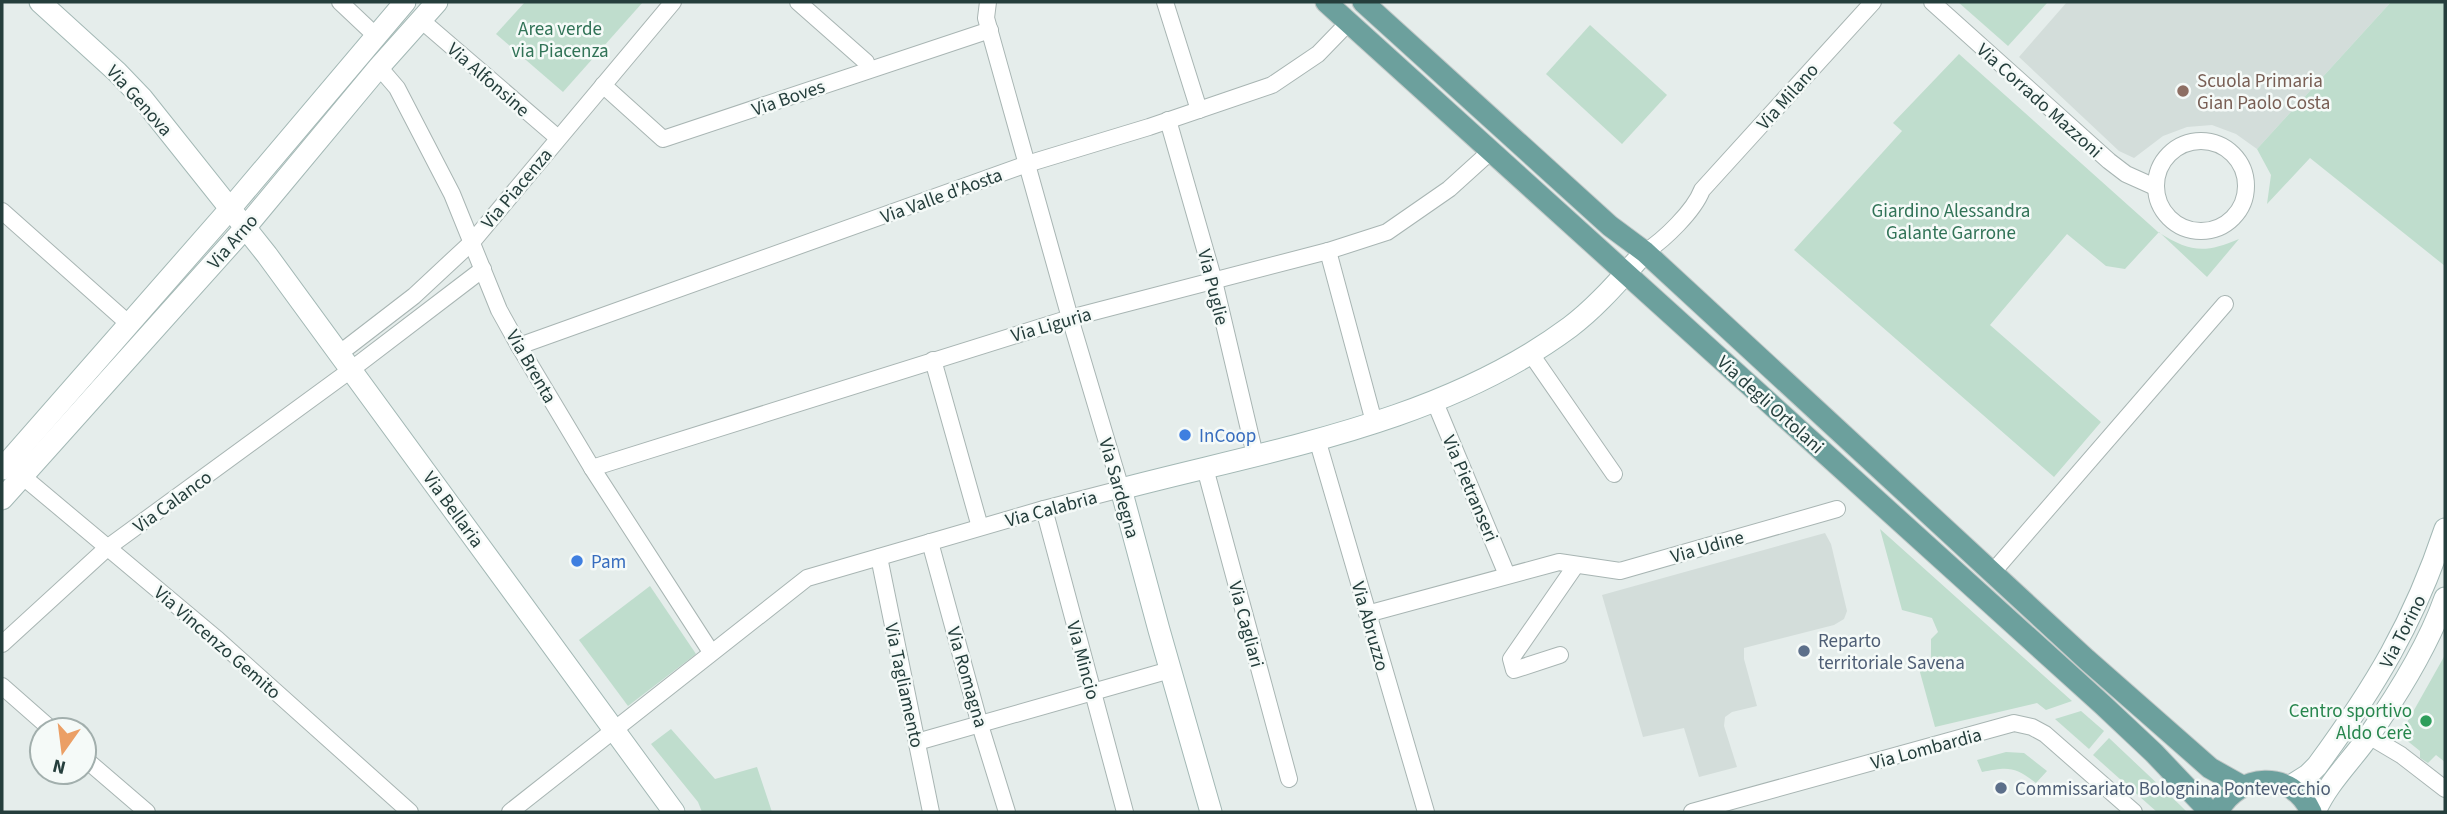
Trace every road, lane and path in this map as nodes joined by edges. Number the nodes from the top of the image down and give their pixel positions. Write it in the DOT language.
graph roads {
  1 [pos="40,2"];
  2 [pos="340,2"];
  3 [pos="405,2"];
  4 [pos="437,2"];
  5 [pos="673,2"];
  6 [pos="798,2"];
  7 [pos="988,2"];
  8 [pos="1165,2"];
  9 [pos="1326,2"];
  10 [pos="1363,2"];
  11 [pos="1873,2"];
  12 [pos="1932,2"];
  13 [pos="421,20"];
  14 [pos="1349,23"];
  15 [pos="990,30"];
  16 [pos="375,35"];
  17 [pos="379,67"];
  18 [pos="868,70"];
  19 [pos="603,85"];
  20 [pos="1199,110"];
  21 [pos="1168,120"];
  22 [pos="558,138"];
  23 [pos="1491,151"];
  24 [pos="1027,164"];
  25 [pos="2155,187"];
  26 [pos="229,210"];
  27 [pos="2,211"];
  28 [pos="244,228"];
  29 [pos="472,242"];
  30 [pos="1328,251"];
  31 [pos="1645,252"];
  32 [pos="483,269"];
  33 [pos="1626,273"];
  34 [pos="1214,281"];
  35 [pos="2225,304"];
  36 [pos="1070,318"];
  37 [pos="128,323"];
  38 [pos="519,346"];
  39 [pos="1531,354"];
  40 [pos="933,360"];
  41 [pos="346,361"];
  42 [pos="1434,400"];
  43 [pos="1374,422"];
  44 [pos="1317,439"];
  45 [pos="1255,454"];
  46 [pos="593,468"];
  47 [pos="1205,468"];
  48 [pos="10,470"];
  49 [pos="1614,474"];
  50 [pos="1122,489"];
  51 [pos="2,499"];
  52 [pos="1044,509"];
  53 [pos="1837,509"];
  54 [pos="981,527"];
  55 [pos="2445,529"];
  56 [pos="930,542"];
  57 [pos="107,548"];
  58 [pos="879,557"];
  59 [pos="1576,565"];
  60 [pos="1992,573"];
  61 [pos="1507,575"];
  62 [pos="2445,598"];
  63 [pos="1367,614"];
  64 [pos="2,644"];
  65 [pos="711,652"];
  66 [pos="1560,655"];
  67 [pos="1170,670"];
  68 [pos="2,686"];
  69 [pos="1093,692"];
  70 [pos="36,716"];
  71 [pos="980,724"];
  72 [pos="614,729"];
  73 [pos="2369,736"];
  74 [pos="917,742"];
  75 [pos="98,770"];
  76 [pos="1289,779"];
  77 [pos="2242,786"];
  78 [pos="2289,787"];
  79 [pos="2445,789"];
  80 [pos="1729,807"];
  81 [pos="146,812"];
  82 [pos="410,812"];
  83 [pos="510,812"];
  84 [pos="674,812"];
  85 [pos="931,812"];
  86 [pos="1007,812"];
  87 [pos="1125,812"];
  88 [pos="1211,812"];
  89 [pos="1426,812"];
  90 [pos="1692,812"];
  91 [pos="2134,812"];
  92 [pos="2210,812"];
  93 [pos="2218,812"];
  94 [pos="2313,812"];
  1 -- 26 [label="street, Via Genova"];
  2 -- 16 [label="street"];
  3 -- 16 [label="street, Via Arno"];
  4 -- 13 [label="street, Via Arno"];
  5 -- 19 [label="street, Via Piacenza"];
  6 -- 18 [label="street"];
  7 -- 15 [label="street, Via Sardegna"];
  8 -- 20 [label="street"];
  9 -- 14 [label="main road, Via degli Ortolani"];
  10 -- 31 [label="main road, Via degli Ortolani"];
  11 -- 31 [label="street, Via Milano"];
  12 -- 25 [label="street, Via Corrado Mazzoni"];
  13 -- 17 [label="street, Via Arno"];
  13 -- 22 [label="street, Via Alfonsine"];
  14 -- 20 [label="street, Via Valle d'Aosta"];
  14 -- 23 [label="main road, Via degli Ortolani"];
  15 -- 18 [label="street, Via Boves"];
  15 -- 24 [label="street, Via Sardegna"];
  16 -- 26 [label="street, Via Arno"];
  17 -- 28 [label="street, Via Arno"];
  17 -- 29 [label="street, Via Brenta"];
  18 -- 19 [label="street, Via Boves"];
  19 -- 22 [label="street, Via Piacenza"];
  20 -- 21 [label="street, Via Valle d'Aosta"];
  21 -- 24 [label="street, Via Valle d'Aosta"];
  21 -- 34 [label="street, Via Puglie"];
  22 -- 29 [label="street, Via Piacenza"];
  23 -- 30 [label="street, Via Liguria"];
  23 -- 33 [label="main road, Via degli Ortolani"];
  24 -- 36 [label="street, Via Sardegna"];
  24 -- 38 [label="street, Via Valle d'Aosta"];
  25 -- 25 [label="street"];
  26 -- 28 [label="street, Via Bellaria"];
  26 -- 37 [label="street, Via Arno"];
  27 -- 37 [label="street"];
  28 -- 41 [label="street, Via Bellaria"];
  28 -- 48 [label="street, Via Arno"];
  29 -- 32 [label="street, Via Brenta"];
  29 -- 41 [label="street, Via Piacenza"];
  30 -- 34 [label="street, Via Liguria"];
  30 -- 43 [label="street"];
  31 -- 33 [label="street, Via Milano"];
  31 -- 60 [label="main road, Via degli Ortolani"];
  32 -- 38 [label="street, Via Brenta"];
  32 -- 41 [label="street"];
  33 -- 39 [label="street, Via Calabria"];
  33 -- 92 [label="main road, Via degli Ortolani"];
  34 -- 36 [label="street, Via Liguria"];
  34 -- 45 [label="street, Via Puglie"];
  35 -- 60 [label="street"];
  36 -- 40 [label="street, Via Liguria"];
  36 -- 50 [label="street, Via Sardegna"];
  37 -- 48 [label="street, Via Arno"];
  38 -- 46 [label="street, Via Brenta"];
  39 -- 42 [label="street, Via Calabria"];
  39 -- 49 [label="street"];
  40 -- 46 [label="street, Via Liguria"];
  40 -- 54 [label="street"];
  41 -- 57 [label="street, Via Calanco"];
  41 -- 72 [label="street, Via Bellaria"];
  42 -- 43 [label="street, Via Calabria"];
  42 -- 61 [label="street, Via Pietranseri"];
  43 -- 44 [label="street, Via Calabria"];
  44 -- 45 [label="street, Via Calabria"];
  44 -- 63 [label="street, Via Abruzzo"];
  45 -- 47 [label="street, Via Calabria"];
  46 -- 65 [label="street, Via Brenta"];
  47 -- 50 [label="street, Via Calabria"];
  47 -- 76 [label="street, Via Cagliari"];
  48 -- 51 [label="street, Via Arno"];
  48 -- 57 [label="street, Via Vincenzo Gemito"];
  50 -- 52 [label="street, Via Calabria"];
  50 -- 67 [label="street, Via Sardegna"];
  52 -- 54 [label="street, Via Calabria"];
  52 -- 69 [label="street, Via Mincio"];
  53 -- 59 [label="street, Via Udine"];
  54 -- 56 [label="street, Via Calabria"];
  55 -- 78 [label="street, Via Torino"];
  56 -- 58 [label="street, Via Calabria"];
  56 -- 71 [label="street, Via Romagna"];
  57 -- 64 [label="street, Via Calanco"];
  57 -- 82 [label="street, Via Vincenzo Gemito"];
  58 -- 65 [label="street, Via Calabria"];
  58 -- 74 [label="street, Via Tagliamento"];
  59 -- 61 [label="street, Via Udine"];
  59 -- 66 [label="street"];
  60 -- 77 [label="main road, Via degli Ortolani"];
  61 -- 63 [label="street, Via Udine"];
  62 -- 73 [label="street, Via Torino"];
  63 -- 89 [label="street, Via Abruzzo"];
  65 -- 72 [label="street, Via Calabria"];
  67 -- 69 [label="street"];
  67 -- 88 [label="street, Via Sardegna"];
  68 -- 70 [label="street"];
  69 -- 71 [label="street"];
  69 -- 87 [label="street, Via Mincio"];
  71 -- 74 [label="street"];
  71 -- 86 [label="street, Via Romagna"];
  72 -- 83 [label="street, Via Calabria"];
  72 -- 84 [label="street, Via Bellaria"];
  73 -- 79 [label="street"];
  73 -- 94 [label="street, Via Torino"];
  74 -- 85 [label="street, Via Tagliamento"];
  75 -- 81 [label="street"];
  77 -- 78 [label="main road"];
  77 -- 93 [label="main road"];
  78 -- 94 [label="main road"];
  80 -- 90 [label="street, Via Lombardia"];
  80 -- 91 [label="street, Via Lombardia"];
}
